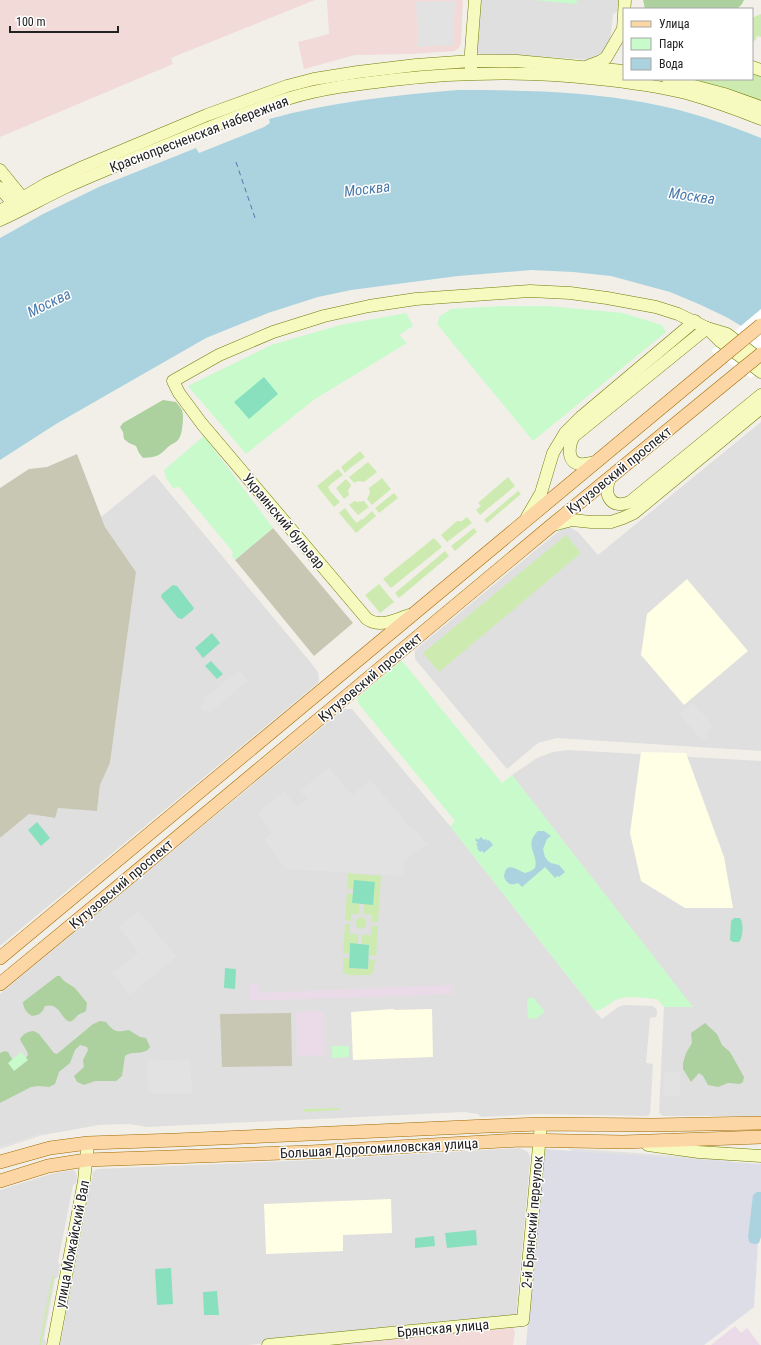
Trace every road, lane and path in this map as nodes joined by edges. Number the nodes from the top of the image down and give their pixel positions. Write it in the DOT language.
graph roads {
  1 [pos="475,0"];
  2 [pos="623,32"];
  3 [pos="471,61"];
  4 [pos="585,67"];
  5 [pos="623,71"];
  6 [pos="471,73"];
  7 [pos="683,81"];
  8 [pos="654,82"];
  9 [pos="761,107"];
  10 [pos="761,119"];
  11 [pos="0,170"];
  12 [pos="0,188"];
  13 [pos="21,204"];
  14 [pos="0,210"];
  15 [pos="0,220"];
  16 [pos="695,322"];
  17 [pos="761,325"];
  18 [pos="706,328"];
  19 [pos="761,354"];
  20 [pos="761,360"];
  21 [pos="761,372"];
  22 [pos="761,395"];
  23 [pos="761,408"];
  24 [pos="596,462"];
  25 [pos="610,478"];
  26 [pos="524,521"];
  27 [pos="552,525"];
  28 [pos="414,613"];
  29 [pos="0,958"];
  30 [pos="0,984"];
  31 [pos="761,1123"];
  32 [pos="541,1124"];
  33 [pos="761,1137"];
  34 [pos="540,1140"];
  35 [pos="622,1142"];
  36 [pos="88,1143"];
  37 [pos="761,1156"];
  38 [pos="86,1160"];
  39 [pos="0,1162"];
  40 [pos="0,1181"];
  41 [pos="523,1320"];
  42 [pos="53,1345"];
  43 [pos="268,1345"];
  1 -- 3 [label="main road"];
  2 -- 4 [label="main road"];
  3 -- 4 [label="main road, Краснопресненская набережная"];
  3 -- 6 [label="main road"];
  3 -- 13 [label="main road, Краснопресненская набережная"];
  4 -- 5 [label="main road, Краснопресненская набережная"];
  6 -- 8 [label="main road, Краснопресненская набережная"];
  6 -- 13 [label="main road, Краснопресненская набережная"];
  7 -- 9 [label="main road"];
  8 -- 10 [label="main road, Краснопресненская набережная"];
  11 -- 13 [label="main road"];
  12 -- 13 [label="main road"];
  13 -- 14 [label="main road, Краснопресненская набережная"];
  13 -- 15 [label="main road, Краснопресненская набережная"];
  16 -- 18 [label="main road"];
  16 -- 26 [label="main road"];
  16 -- 28 [label="main road, Украинский бульвар"];
  17 -- 24 [label="main road, Кутузовский проспект, bridge"];
  18 -- 20 [label="main road"];
  18 -- 21 [label="main road"];
  18 -- 24 [label="main road"];
  19 -- 25 [label="main road, Кутузовский проспект, bridge"];
  22 -- 25 [label="main road"];
  23 -- 27 [label="main road"];
  24 -- 26 [label="main road, Кутузовский проспект"];
  25 -- 27 [label="main road, Кутузовский проспект"];
  26 -- 28 [label="main road, Кутузовский проспект"];
  27 -- 30 [label="main road, Кутузовский проспект"];
  28 -- 29 [label="main road, Кутузовский проспект"];
  31 -- 32 [label="main road, Большая Дорогомиловская улица"];
  32 -- 34 [label="main road, 2-й Брянский переулок"];
  32 -- 36 [label="main road, Большая Дорогомиловская улица"];
  33 -- 35 [label="main road, Большая Дорогомиловская улица"];
  34 -- 35 [label="main road, Большая Дорогомиловская улица"];
  34 -- 38 [label="main road, Большая Дорогомиловская улица"];
  34 -- 41 [label="main road, 2-й Брянский переулок"];
  35 -- 37 [label="main road"];
  36 -- 38 [label="main road, улица Можайский Вал"];
  36 -- 39 [label="main road, Большая Дорогомиловская улица"];
  38 -- 40 [label="main road, Большая Дорогомиловская улица"];
  38 -- 42 [label="main road, улица Можайский Вал"];
  41 -- 43 [label="main road, Брянская улица"];
}
